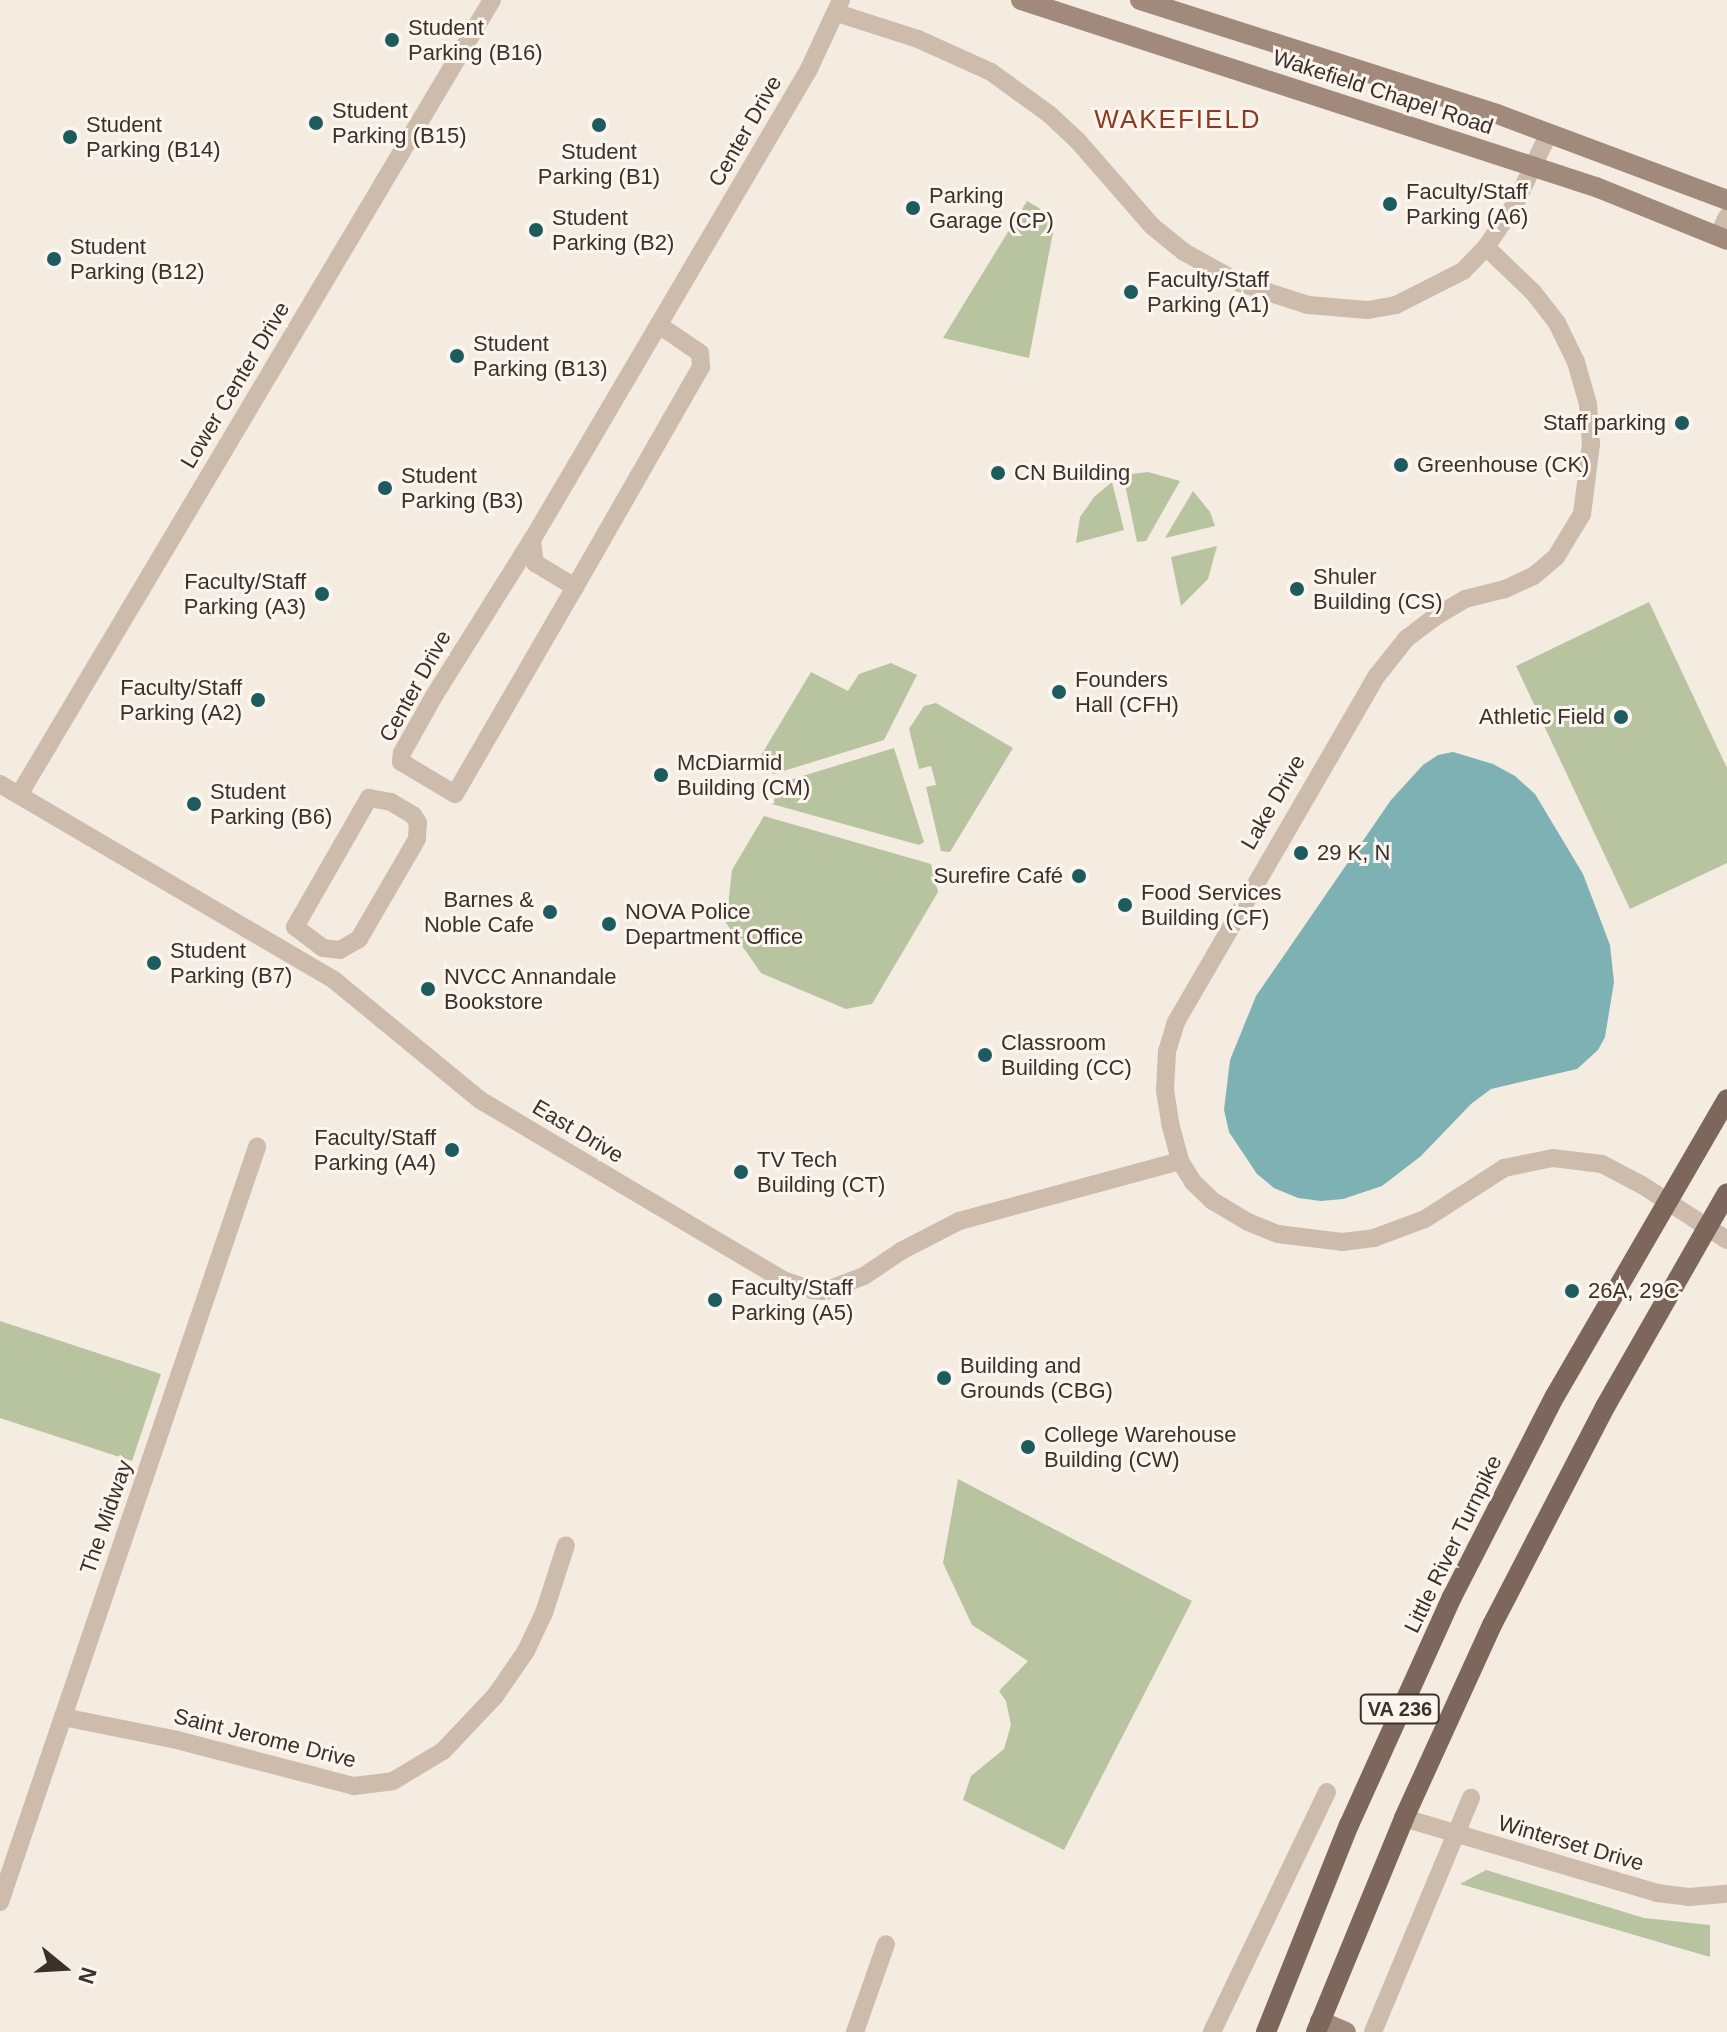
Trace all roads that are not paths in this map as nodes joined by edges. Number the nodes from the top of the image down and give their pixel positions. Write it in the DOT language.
graph roads {
  1 [pos="492,0"];
  2 [pos="1021,0"];
  3 [pos="1140,0"];
  4 [pos="839,6"];
  5 [pos="1549,133"];
  6 [pos="1535,167"];
  7 [pos="1727,200"];
  8 [pos="1724,231"];
  9 [pos="1486,247"];
  10 [pos="659,325"];
  11 [pos="532,540"];
  12 [pos="575,587"];
  13 [pos="0,784"];
  14 [pos="19,795"];
  15 [pos="295,927"];
  16 [pos="281,947"];
  17 [pos="340,950"];
  18 [pos="334,980"];
  19 [pos="1727,1099"];
  20 [pos="257,1147"];
  21 [pos="1180,1161"];
  22 [pos="1727,1193"];
  23 [pos="1666,1200"];
  24 [pos="1707,1229"];
  25 [pos="1727,1240"];
  26 [pos="566,1545"];
  27 [pos="63,1717"];
  28 [pos="1327,1792"];
  29 [pos="1471,1798"];
  30 [pos="1404,1818"];
  31 [pos="1455,1834"];
  32 [pos="1727,1894"];
  33 [pos="0,1902"];
  34 [pos="886,1944"];
  35 [pos="1318,2027"];
  36 [pos="855,2032"];
  37 [pos="1212,2032"];
  38 [pos="1266,2032"];
  39 [pos="1346,2032"];
  40 [pos="1373,2032"];
  1 -- 14 [label="street, Lower Center Drive"];
  2 -- 6 [label="main road, Wakefield Chapel Road"];
  3 -- 5 [label="main road, Wakefield Chapel Road"];
  4 -- 9 [label="street"];
  4 -- 10 [label="street, Center Drive"];
  5 -- 6 [label="street"];
  5 -- 7 [label="main road, Wakefield Chapel Road"];
  6 -- 8 [label="main road, Wakefield Chapel Road"];
  6 -- 9 [label="street"];
  9 -- 21 [label="street, Lake Drive"];
  10 -- 11 [label="street, Center Drive"];
  10 -- 12 [label="street, Center Drive"];
  11 -- 12 [label="street"];
  11 -- 12 [label="street, Center Drive"];
  13 -- 14 [label="street, East Drive"];
  14 -- 16 [label="street, East Drive"];
  15 -- 16 [label="street"];
  15 -- 17 [label="street"];
  15 -- 17 [label="street"];
  16 -- 18 [label="street, East Drive"];
  17 -- 18 [label="street"];
  18 -- 21 [label="street, East Drive"];
  19 -- 23 [label="main road, Little River Turnpike / VA 236"];
  20 -- 27 [label="street, The Midway"];
  21 -- 23 [label="street, Lake Drive"];
  22 -- 24 [label="main road, VA 236"];
  23 -- 24 [label="street, Lake Drive"];
  23 -- 38 [label="main road, Little River Turnpike / VA 236"];
  24 -- 25 [label="street, Lake Drive"];
  24 -- 30 [label="main road, VA 236"];
  26 -- 27 [label="street, Saint Jerome Drive"];
  27 -- 33 [label="street, The Midway"];
  28 -- 37 [label="street"];
  29 -- 31 [label="street"];
  30 -- 31 [label="street, Winterset Drive"];
  30 -- 35 [label="main road, VA 236"];
  31 -- 32 [label="street, Winterset Drive"];
  31 -- 40 [label="street"];
  34 -- 36 [label="street"];
  35 -- 39 [label="main road"];
}
